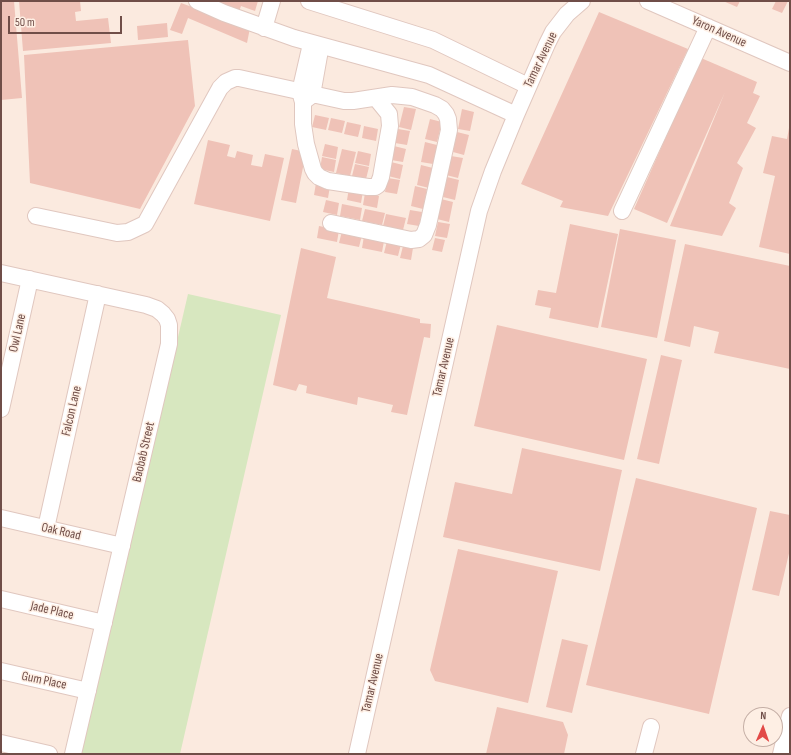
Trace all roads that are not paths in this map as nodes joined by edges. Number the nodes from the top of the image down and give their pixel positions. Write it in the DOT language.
graph roads {
  1 [pos="197,1"];
  2 [pos="272,1"];
  3 [pos="309,1"];
  4 [pos="582,1"];
  5 [pos="648,1"];
  6 [pos="708,27"];
  7 [pos="264,28"];
  8 [pos="316,45"];
  9 [pos="790,63"];
  10 [pos="528,86"];
  11 [pos="305,96"];
  12 [pos="376,98"];
  13 [pos="516,115"];
  14 [pos="622,211"];
  15 [pos="36,216"];
  16 [pos="331,223"];
  17 [pos="1,273"];
  18 [pos="30,280"];
  19 [pos="98,294"];
  20 [pos="1,409"];
  21 [pos="1,518"];
  22 [pos="46,528"];
  23 [pos="122,546"];
  24 [pos="1,599"];
  25 [pos="104,623"];
  26 [pos="1,672"];
  27 [pos="88,691"];
  28 [pos="790,716"];
  29 [pos="652,727"];
  30 [pos="1,743"];
  31 [pos="49,754"];
  32 [pos="73,754"];
  33 [pos="357,754"];
  34 [pos="644,754"];
  35 [pos="781,754"];
  1 -- 7 [label="street"];
  2 -- 7 [label="street"];
  3 -- 10 [label="street"];
  4 -- 10 [label="street, Tamar Avenue"];
  5 -- 6 [label="street, Yaron Avenue"];
  6 -- 9 [label="street, Yaron Avenue"];
  6 -- 14 [label="street"];
  7 -- 8 [label="street"];
  8 -- 11 [label="street"];
  8 -- 13 [label="street"];
  10 -- 13 [label="street, Tamar Avenue"];
  11 -- 12 [label="street"];
  11 -- 12 [label="street"];
  11 -- 15 [label="street"];
  12 -- 16 [label="street"];
  13 -- 33 [label="street, Tamar Avenue"];
  17 -- 18 [label="street, Baobab Street"];
  18 -- 19 [label="street, Baobab Street"];
  18 -- 20 [label="street, Owl Lane"];
  19 -- 22 [label="street, Falcon Lane"];
  19 -- 23 [label="street, Baobab Street"];
  21 -- 22 [label="street, Oak Road"];
  22 -- 23 [label="street, Oak Road"];
  23 -- 25 [label="street, Baobab Street"];
  24 -- 25 [label="street, Jade Place"];
  25 -- 27 [label="street, Baobab Street"];
  26 -- 27 [label="street, Gum Place"];
  27 -- 32 [label="street, Baobab Street"];
  28 -- 35 [label="street"];
  29 -- 34 [label="street"];
  30 -- 31 [label="street"];
}
